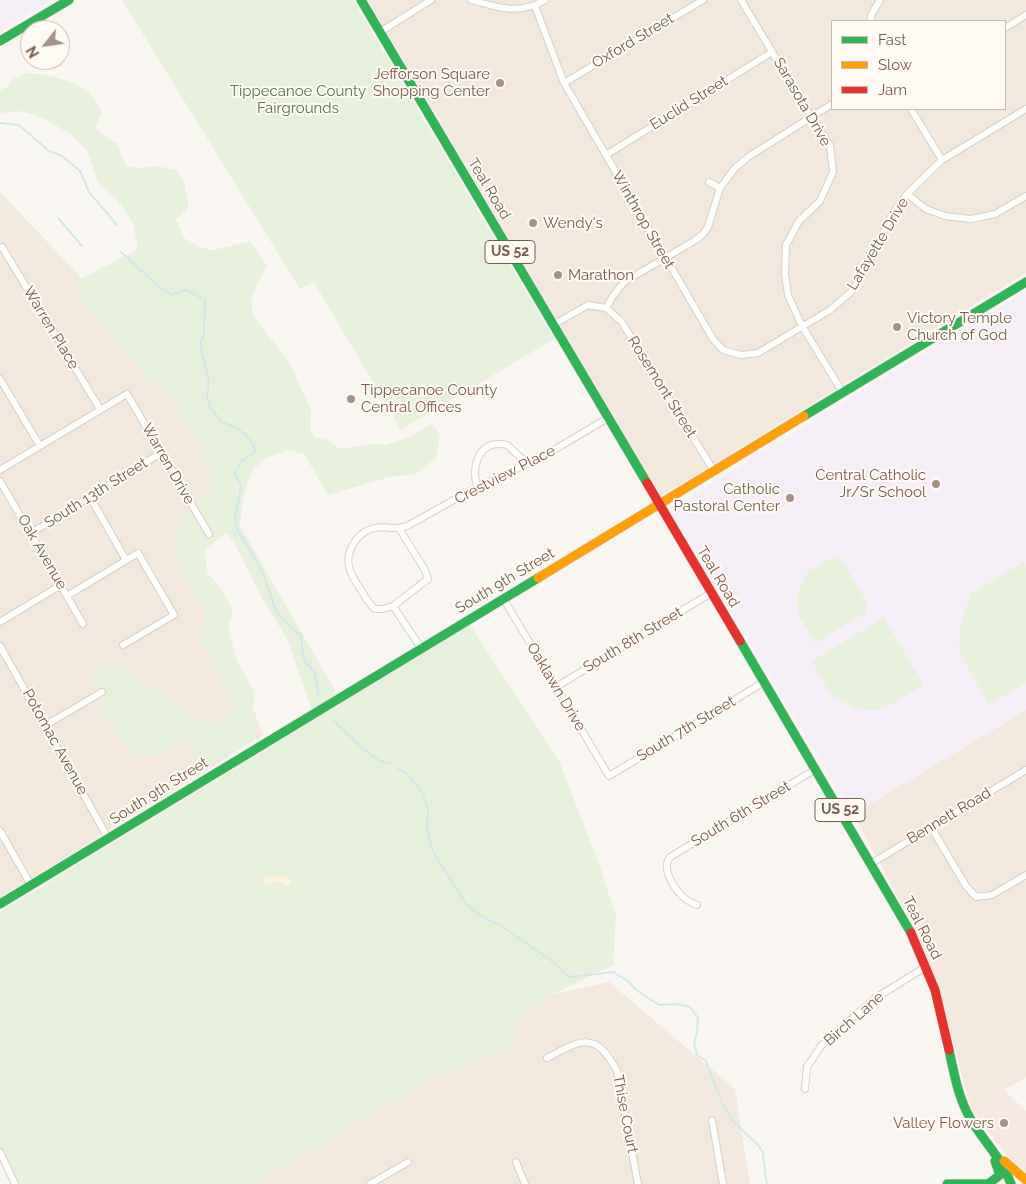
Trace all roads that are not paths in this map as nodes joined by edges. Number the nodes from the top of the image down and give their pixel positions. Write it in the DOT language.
graph roads {
  1 [pos="69,0"];
  2 [pos="361,0"];
  3 [pos="431,0"];
  4 [pos="471,0"];
  5 [pos="545,0"];
  6 [pos="703,0"];
  7 [pos="741,0"];
  8 [pos="880,0"];
  9 [pos="534,6"];
  10 [pos="1026,15"];
  11 [pos="870,20"];
  12 [pos="1006,27"];
  13 [pos="380,32"];
  14 [pos="0,41"];
  15 [pos="772,52"];
  16 [pos="564,83"];
  17 [pos="831,105"];
  18 [pos="1026,109"];
  19 [pos="912,110"];
  20 [pos="811,117"];
  21 [pos="606,155"];
  22 [pos="942,160"];
  23 [pos="709,182"];
  24 [pos="720,188"];
  25 [pos="907,194"];
  26 [pos="1026,196"];
  27 [pos="2,247"];
  28 [pos="665,258"];
  29 [pos="1026,282"];
  30 [pos="606,308"];
  31 [pos="553,324"];
  32 [pos="802,326"];
  33 [pos="0,379"];
  34 [pos="843,393"];
  35 [pos="100,409"];
  36 [pos="608,418"];
  37 [pos="40,446"];
  38 [pos="161,453"];
  39 [pos="528,464"];
  40 [pos="0,470"];
  41 [pos="714,471"];
  42 [pos="0,480"];
  43 [pos="477,487"];
  44 [pos="90,497"];
  45 [pos="658,504"];
  46 [pos="400,530"];
  47 [pos="32,533"];
  48 [pos="209,534"];
  49 [pos="126,560"];
  50 [pos="61,585"];
  51 [pos="711,593"];
  52 [pos="67,596"];
  53 [pos="503,598"];
  54 [pos="393,606"];
  55 [pos="0,622"];
  56 [pos="83,624"];
  57 [pos="123,645"];
  58 [pos="0,646"];
  59 [pos="421,648"];
  60 [pos="764,682"];
  61 [pos="556,687"];
  62 [pos="102,692"];
  63 [pos="46,725"];
  64 [pos="816,769"];
  65 [pos="1026,770"];
  66 [pos="609,776"];
  67 [pos="931,827"];
  68 [pos="0,831"];
  69 [pos="108,838"];
  70 [pos="872,863"];
  71 [pos="1026,875"];
  72 [pos="31,885"];
  73 [pos="0,904"];
  74 [pos="697,905"];
  75 [pos="927,966"];
  76 [pos="547,1058"];
  77 [pos="805,1089"];
  78 [pos="712,1120"];
  79 [pos="980,1134"];
  80 [pos="0,1152"];
  81 [pos="1000,1157"];
  82 [pos="408,1162"];
  83 [pos="516,1162"];
  84 [pos="1024,1180"];
  85 [pos="15,1184"];
  86 [pos="370,1184"];
  87 [pos="525,1184"];
  88 [pos="638,1184"];
  89 [pos="723,1184"];
  90 [pos="947,1184"];
  91 [pos="987,1184"];
  92 [pos="1011,1184"];
  1 -- 14 [label="main road"];
  2 -- 13 [label="main road, Teal Road / US 52"];
  3 -- 13 [label="street"];
  4 -- 9 [label="street"];
  5 -- 9 [label="street"];
  6 -- 16 [label="street, Oxford Street"];
  7 -- 15 [label="street, Sarasota Drive"];
  8 -- 11 [label="street"];
  9 -- 16 [label="street, Winthrop Street"];
  10 -- 12 [label="street"];
  13 -- 31 [label="main road, Teal Road / US 52"];
  15 -- 20 [label="street, Sarasota Drive"];
  15 -- 21 [label="street, Euclid Street"];
  16 -- 21 [label="street, Winthrop Street"];
  17 -- 20 [label="street"];
  18 -- 22 [label="street, Lafayette Drive"];
  19 -- 22 [label="street"];
  20 -- 24 [label="street"];
  20 -- 32 [label="street, Sarasota Drive"];
  21 -- 28 [label="street, Winthrop Street"];
  22 -- 25 [label="street, Lafayette Drive"];
  23 -- 24 [label="street"];
  24 -- 28 [label="street"];
  25 -- 26 [label="street"];
  25 -- 32 [label="street, Lafayette Drive"];
  27 -- 35 [label="street, Warren Place"];
  28 -- 30 [label="street"];
  28 -- 32 [label="street, Winthrop Street"];
  29 -- 34 [label="main road, South 9th Street"];
  30 -- 31 [label="street"];
  30 -- 41 [label="street, Rosemont Street"];
  31 -- 36 [label="main road, Teal Road / US 52"];
  32 -- 34 [label="street, Sarasota Drive"];
  33 -- 37 [label="street"];
  34 -- 41 [label="main road, South 9th Street"];
  35 -- 37 [label="street"];
  35 -- 38 [label="street, Warren Drive"];
  36 -- 39 [label="street, Crestview Place"];
  36 -- 45 [label="main road, Teal Road / US 52"];
  37 -- 40 [label="street"];
  38 -- 44 [label="street, South 13th Street"];
  38 -- 48 [label="street, Warren Drive"];
  39 -- 43 [label="street, Crestview Place"];
  39 -- 43 [label="street"];
  41 -- 45 [label="main road, South 9th Street"];
  42 -- 47 [label="street, Oak Avenue"];
  43 -- 46 [label="street, Crestview Place"];
  44 -- 47 [label="street, South 13th Street"];
  44 -- 49 [label="street"];
  45 -- 51 [label="main road, Teal Road / US 52"];
  45 -- 53 [label="main road, South 9th Street"];
  46 -- 54 [label="street"];
  46 -- 54 [label="street"];
  47 -- 50 [label="street, Oak Avenue"];
  49 -- 52 [label="street"];
  49 -- 57 [label="street"];
  50 -- 52 [label="street, Oak Avenue"];
  50 -- 55 [label="street"];
  51 -- 60 [label="main road, Teal Road / US 52"];
  51 -- 61 [label="street, South 8th Street"];
  52 -- 56 [label="street, Oak Avenue"];
  53 -- 59 [label="main road, South 9th Street"];
  53 -- 61 [label="street, Oaklawn Drive"];
  54 -- 59 [label="street"];
  58 -- 63 [label="street, Potomac Avenue"];
  59 -- 69 [label="main road, South 9th Street"];
  60 -- 64 [label="main road, Teal Road / US 52"];
  60 -- 66 [label="street, South 7th Street"];
  61 -- 66 [label="street, Oaklawn Drive"];
  62 -- 63 [label="street"];
  63 -- 69 [label="street, Potomac Avenue"];
  64 -- 70 [label="main road, Teal Road / US 52"];
  64 -- 74 [label="street, South 6th Street"];
  65 -- 67 [label="street, Bennett Road"];
  67 -- 70 [label="street, Bennett Road"];
  67 -- 71 [label="street"];
  68 -- 72 [label="street"];
  69 -- 72 [label="main road, South 9th Street"];
  70 -- 75 [label="main road, Teal Road / US 52"];
  72 -- 73 [label="main road, South 9th Street"];
  75 -- 77 [label="street, Birch Lane"];
  75 -- 79 [label="main road, Teal Road / US 52"];
  76 -- 88 [label="street, Thise Court"];
  78 -- 89 [label="street"];
  79 -- 81 [label="main road, Teal Road / US 52"];
  79 -- 91 [label="main road"];
  80 -- 85 [label="street"];
  81 -- 84 [label="main road, US 52"];
  81 -- 92 [label="main road, Teal Road / US 52"];
  82 -- 86 [label="street"];
  83 -- 87 [label="street"];
  90 -- 91 [label="main road"];
}
